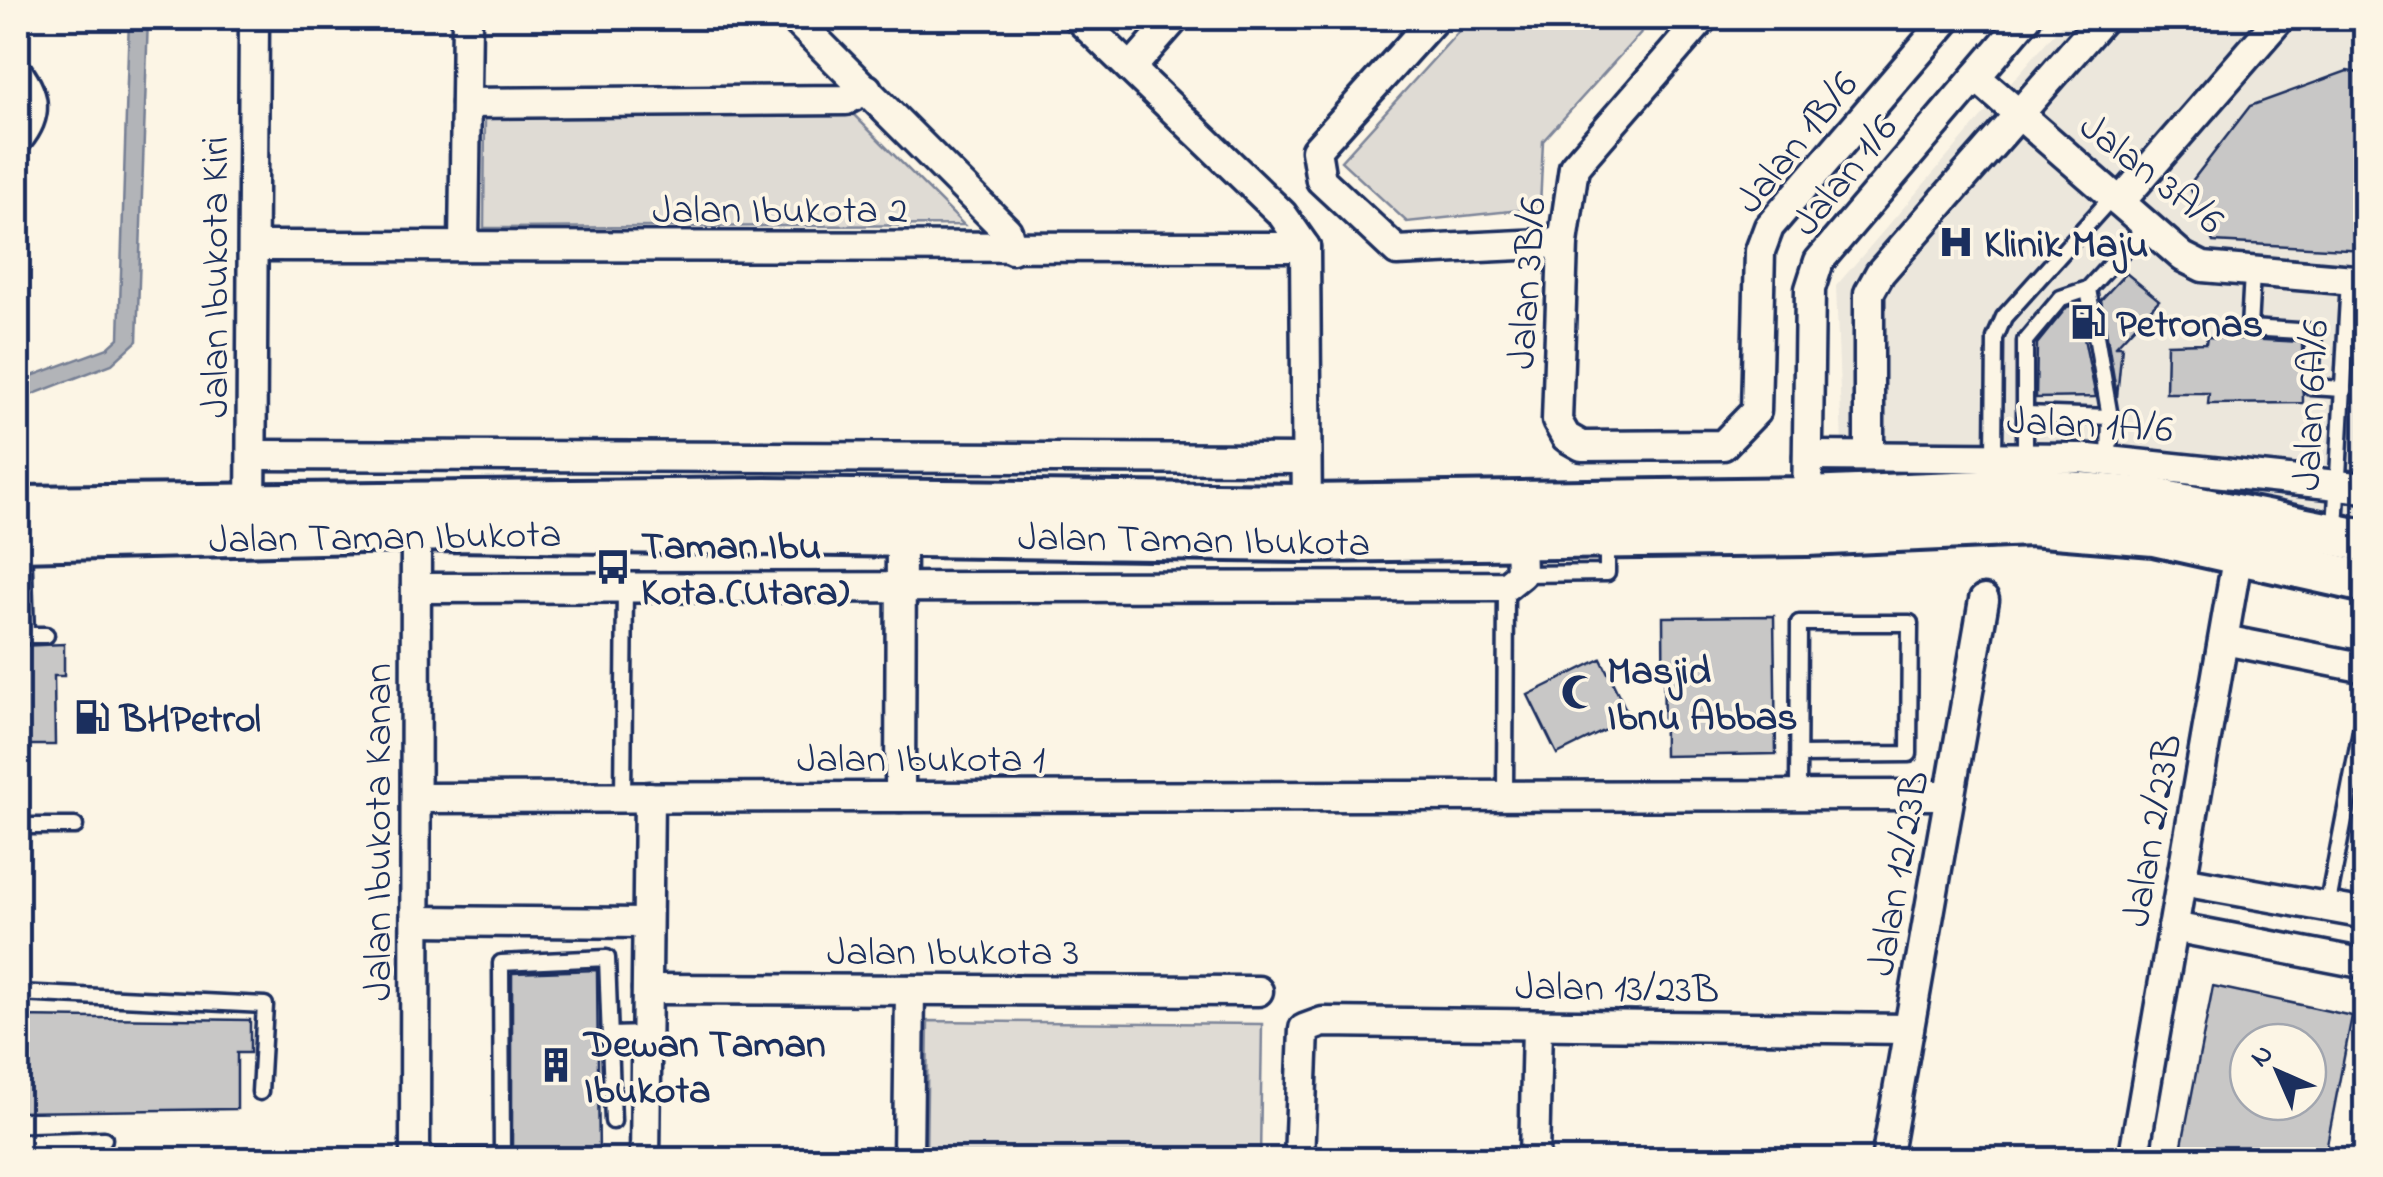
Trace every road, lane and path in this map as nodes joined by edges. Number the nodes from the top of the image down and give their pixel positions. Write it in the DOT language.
graph roads {
  1 [pos="254,18"];
  2 [pos="467,18"];
  3 [pos="794,18"];
  4 [pos="1078,18"];
  5 [pos="1175,18"];
  6 [pos="1435,18"];
  7 [pos="1703,18"];
  8 [pos="1948,18"];
  9 [pos="2026,18"];
  10 [pos="2103,18"];
  11 [pos="2280,18"];
  12 [pos="1132,67"];
  13 [pos="18,73"];
  14 [pos="1976,77"];
  15 [pos="867,89"];
  16 [pos="466,104"];
  17 [pos="2019,115"];
  18 [pos="18,138"];
  19 [pos="2116,199"];
  20 [pos="2147,226"];
  21 [pos="1563,243"];
  22 [pos="254,246"];
  23 [pos="464,246"];
  24 [pos="1305,247"];
  25 [pos="1012,250"];
  26 [pos="2252,273"];
  27 [pos="2357,281"];
  28 [pos="2088,288"];
  29 [pos="2343,389"];
  30 [pos="2026,414"];
  31 [pos="2110,417"];
  32 [pos="1667,447"];
  33 [pos="252,455"];
  34 [pos="763,456"];
  35 [pos="1808,456"];
  36 [pos="1869,456"];
  37 [pos="1994,457"];
  38 [pos="2025,458"];
  39 [pos="1306,459"];
  40 [pos="2108,463"];
  41 [pos="2338,482"];
  42 [pos="2366,488"];
  43 [pos="765,499"];
  44 [pos="1807,516"];
  45 [pos="416,518"];
  46 [pos="251,521"];
  47 [pos="1307,523"];
  48 [pos="19,529"];
  49 [pos="2241,532"];
  50 [pos="901,534"];
  51 [pos="2350,538"];
  52 [pos="1516,566"];
  53 [pos="2366,582"];
  54 [pos="625,587"];
  55 [pos="901,587"];
  56 [pos="416,588"];
  57 [pos="1984,600"];
  58 [pos="22,635"];
  59 [pos="46,636"];
  60 [pos="2224,640"];
  61 [pos="2366,668"];
  62 [pos="2366,704"];
  63 [pos="1798,754"];
  64 [pos="2349,792"];
  65 [pos="1798,795"];
  66 [pos="2366,795"];
  67 [pos="1505,796"];
  68 [pos="1950,796"];
  69 [pos="636,797"];
  70 [pos="900,797"];
  71 [pos="416,798"];
  72 [pos="18,826"];
  73 [pos="75,826"];
  74 [pos="2182,881"];
  75 [pos="2327,908"];
  76 [pos="2366,914"];
  77 [pos="417,921"];
  78 [pos="646,924"];
  79 [pos="2174,927"];
  80 [pos="2366,964"];
  81 [pos="647,989"];
  82 [pos="910,990"];
  83 [pos="1258,991"];
  84 [pos="18,994"];
  85 [pos="1537,1025"];
  86 [pos="1909,1029"];
  87 [pos="646,1034"];
  88 [pos="610,1035"];
  89 [pos="260,1092"];
  90 [pos="612,1121"];
  91 [pos="104,1140"];
  92 [pos="18,1142"];
  93 [pos="416,1158"];
  94 [pos="645,1160"];
  95 [pos="908,1160"];
  96 [pos="1299,1160"];
  97 [pos="1534,1160"];
  98 [pos="1886,1160"];
  99 [pos="2132,1160"];
  1 -- 22 [label="street, Jalan Ibukota Kiri"];
  2 -- 16 [label="street"];
  3 -- 15 [label="street"];
  4 -- 12 [label="street"];
  5 -- 12 [label="street"];
  6 -- 21 [label="street"];
  7 -- 21 [label="street, Jalan 3B/6"];
  8 -- 32 [label="street, Jalan 1B/6"];
  9 -- 14 [label="street, Jalan 1/6"];
  10 -- 17 [label="street"];
  11 -- 19 [label="street"];
  12 -- 24 [label="street"];
  13 -- 18 [label="street"];
  14 -- 17 [label="street, Jalan 3A/6"];
  14 -- 35 [label="street, Jalan 1/6"];
  15 -- 16 [label="street"];
  15 -- 25 [label="street"];
  16 -- 23 [label="street"];
  17 -- 19 [label="street, Jalan 3A/6"];
  17 -- 36 [label="street"];
  19 -- 20 [label="street, Jalan 3A/6"];
  19 -- 37 [label="lane"];
  20 -- 26 [label="street, Jalan 3A/6"];
  20 -- 28 [label="lane"];
  21 -- 32 [label="street, Jalan 3B/6"];
  22 -- 23 [label="street, Jalan Ibukota 2"];
  22 -- 33 [label="street, Jalan Ibukota Kiri"];
  23 -- 25 [label="street, Jalan Ibukota 2"];
  24 -- 25 [label="street, Jalan Ibukota 2"];
  24 -- 39 [label="street"];
  26 -- 27 [label="street, Jalan 3A/6"];
  26 -- 29 [label="lane"];
  27 -- 29 [label="lane, Jalan 6A/6"];
  28 -- 30 [label="lane"];
  28 -- 31 [label="lane"];
  29 -- 41 [label="lane, Jalan 6A/6"];
  30 -- 31 [label="lane"];
  30 -- 38 [label="lane"];
  31 -- 40 [label="lane"];
  33 -- 34 [label="street"];
  33 -- 46 [label="street, Jalan Ibukota Kiri"];
  34 -- 39 [label="street"];
  34 -- 43 [label="street"];
  35 -- 36 [label="street, Jalan 1A/6"];
  35 -- 44 [label="street, Jalan 1/6"];
  36 -- 37 [label="street, Jalan 1A/6"];
  37 -- 38 [label="street, Jalan 1A/6"];
  38 -- 40 [label="street, Jalan 1A/6"];
  39 -- 47 [label="street"];
  40 -- 41 [label="street, Jalan 1A/6"];
  41 -- 42 [label="street, Jalan 1A/6"];
  41 -- 51 [label="lane, Jalan 6A/6"];
  43 -- 45 [label="main road, Jalan Taman Ibukota"];
  43 -- 47 [label="main road, Jalan Taman Ibukota"];
  44 -- 47 [label="main road, Jalan Taman Ibukota"];
  44 -- 49 [label="main road, Jalan Taman Ibukota"];
  44 -- 52 [label="main road, Jalan Taman Ibukota"];
  45 -- 46 [label="main road, Jalan Taman Ibukota"];
  45 -- 50 [label="main road, Jalan Taman Ibukota"];
  45 -- 56 [label="street, Jalan Ibukota Kanan"];
  46 -- 48 [label="main road, Jalan Taman Ibukota"];
  47 -- 50 [label="main road, Jalan Taman Ibukota"];
  47 -- 52 [label="main road, Jalan Taman Ibukota"];
  48 -- 58 [label="lane"];
  49 -- 51 [label="main road, Jalan Taman Ibukota"];
  49 -- 53 [label="main road, Jalan Taman Ibukota"];
  49 -- 60 [label="street, Jalan 2/23B"];
  50 -- 55 [label="street"];
  52 -- 55 [label="street"];
  52 -- 67 [label="lane"];
  54 -- 55 [label="street"];
  54 -- 56 [label="street"];
  54 -- 69 [label="lane"];
  55 -- 70 [label="street"];
  56 -- 71 [label="street, Jalan Ibukota Kanan"];
  57 -- 68 [label="street, Jalan 12/23B"];
  58 -- 59 [label="lane"];
  60 -- 61 [label="street"];
  60 -- 74 [label="street, Jalan 2/23B"];
  62 -- 64 [label="lane"];
  63 -- 63 [label="lane"];
  63 -- 65 [label="lane"];
  64 -- 66 [label="lane"];
  64 -- 75 [label="lane"];
  65 -- 67 [label="street, Jalan Ibukota 1"];
  65 -- 68 [label="street, Jalan Ibukota 1"];
  67 -- 70 [label="street, Jalan Ibukota 1"];
  68 -- 86 [label="street, Jalan 12/23B"];
  69 -- 70 [label="street, Jalan Ibukota 1"];
  69 -- 71 [label="street, Jalan Ibukota 1"];
  69 -- 78 [label="street"];
  71 -- 77 [label="street, Jalan Ibukota Kanan"];
  72 -- 73 [label="lane"];
  74 -- 75 [label="street"];
  74 -- 79 [label="street, Jalan 2/23B"];
  75 -- 76 [label="street"];
  77 -- 78 [label="street"];
  77 -- 93 [label="street, Jalan Ibukota Kanan"];
  78 -- 81 [label="street"];
  79 -- 80 [label="street"];
  79 -- 99 [label="street, Jalan 2/23B"];
  81 -- 82 [label="street, Jalan Ibukota 3"];
  81 -- 87 [label="street"];
  82 -- 83 [label="street, Jalan Ibukota 3"];
  82 -- 95 [label="street"];
  84 -- 89 [label="lane"];
  85 -- 86 [label="street, Jalan 13/23B"];
  85 -- 96 [label="street, Jalan 13/23B"];
  85 -- 97 [label="street"];
  86 -- 98 [label="street, Jalan 12/23B"];
  87 -- 88 [label="lane"];
  87 -- 94 [label="street"];
  88 -- 90 [label="lane"];
  88 -- 93 [label="lane"];
  91 -- 92 [label="lane"];
}
